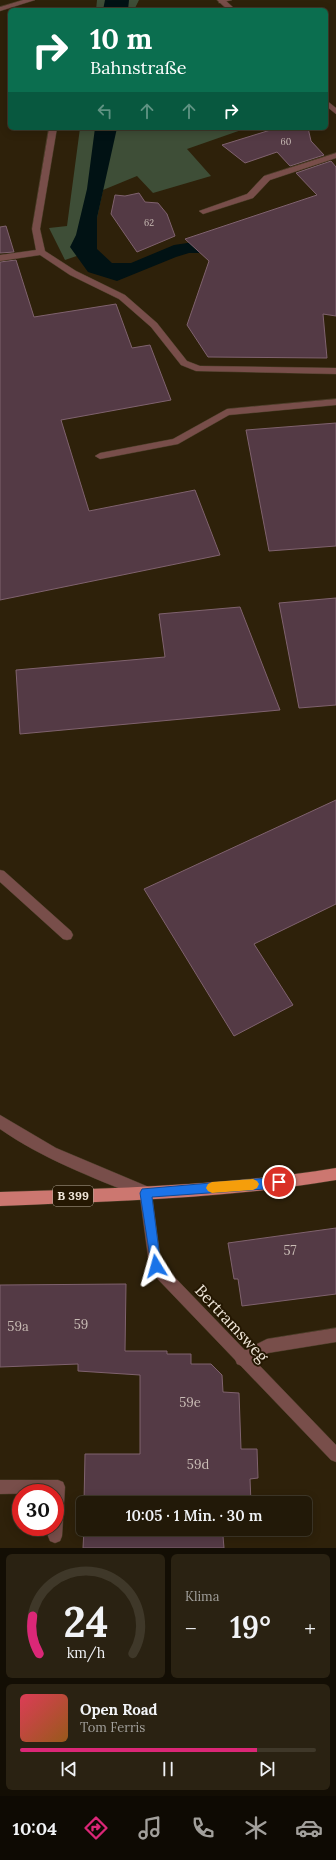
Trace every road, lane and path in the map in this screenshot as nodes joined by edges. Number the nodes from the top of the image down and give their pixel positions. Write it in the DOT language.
graph roads {
  1 [pos="31,0"];
  2 [pos="224,0"];
  3 [pos="0,8"];
  4 [pos="230,8"];
  5 [pos="328,104"];
  6 [pos="336,112"];
  7 [pos="53,130"];
  8 [pos="336,155"];
  9 [pos="203,211"];
  10 [pos="41,252"];
  11 [pos="0,258"];
  12 [pos="336,371"];
  13 [pos="336,402"];
  14 [pos="100,456"];
  15 [pos="0,875"];
  16 [pos="67,934"];
  17 [pos="0,1120"];
  18 [pos="336,1174"];
  19 [pos="146,1193"];
  20 [pos="0,1200"];
  21 [pos="336,1335"];
  22 [pos="242,1359"];
  23 [pos="336,1456"];
  24 [pos="0,1487"];
  25 [pos="12,1487"];
  1 -- 3 [label="street"];
  2 -- 4 [label="street"];
  5 -- 6 [label="street"];
  7 -- 10 [label="street"];
  8 -- 9 [label="street"];
  10 -- 11 [label="street"];
  10 -- 12 [label="street"];
  13 -- 14 [label="street"];
  15 -- 16 [label="street"];
  17 -- 19 [label="street"];
  18 -- 19 [label="main road, B 399"];
  19 -- 20 [label="main road, B 399"];
  19 -- 22 [label="street, Bertramsweg"];
  21 -- 22 [label="street"];
  22 -- 23 [label="street, Bertramsweg"];
  24 -- 25 [label="street"];
}
